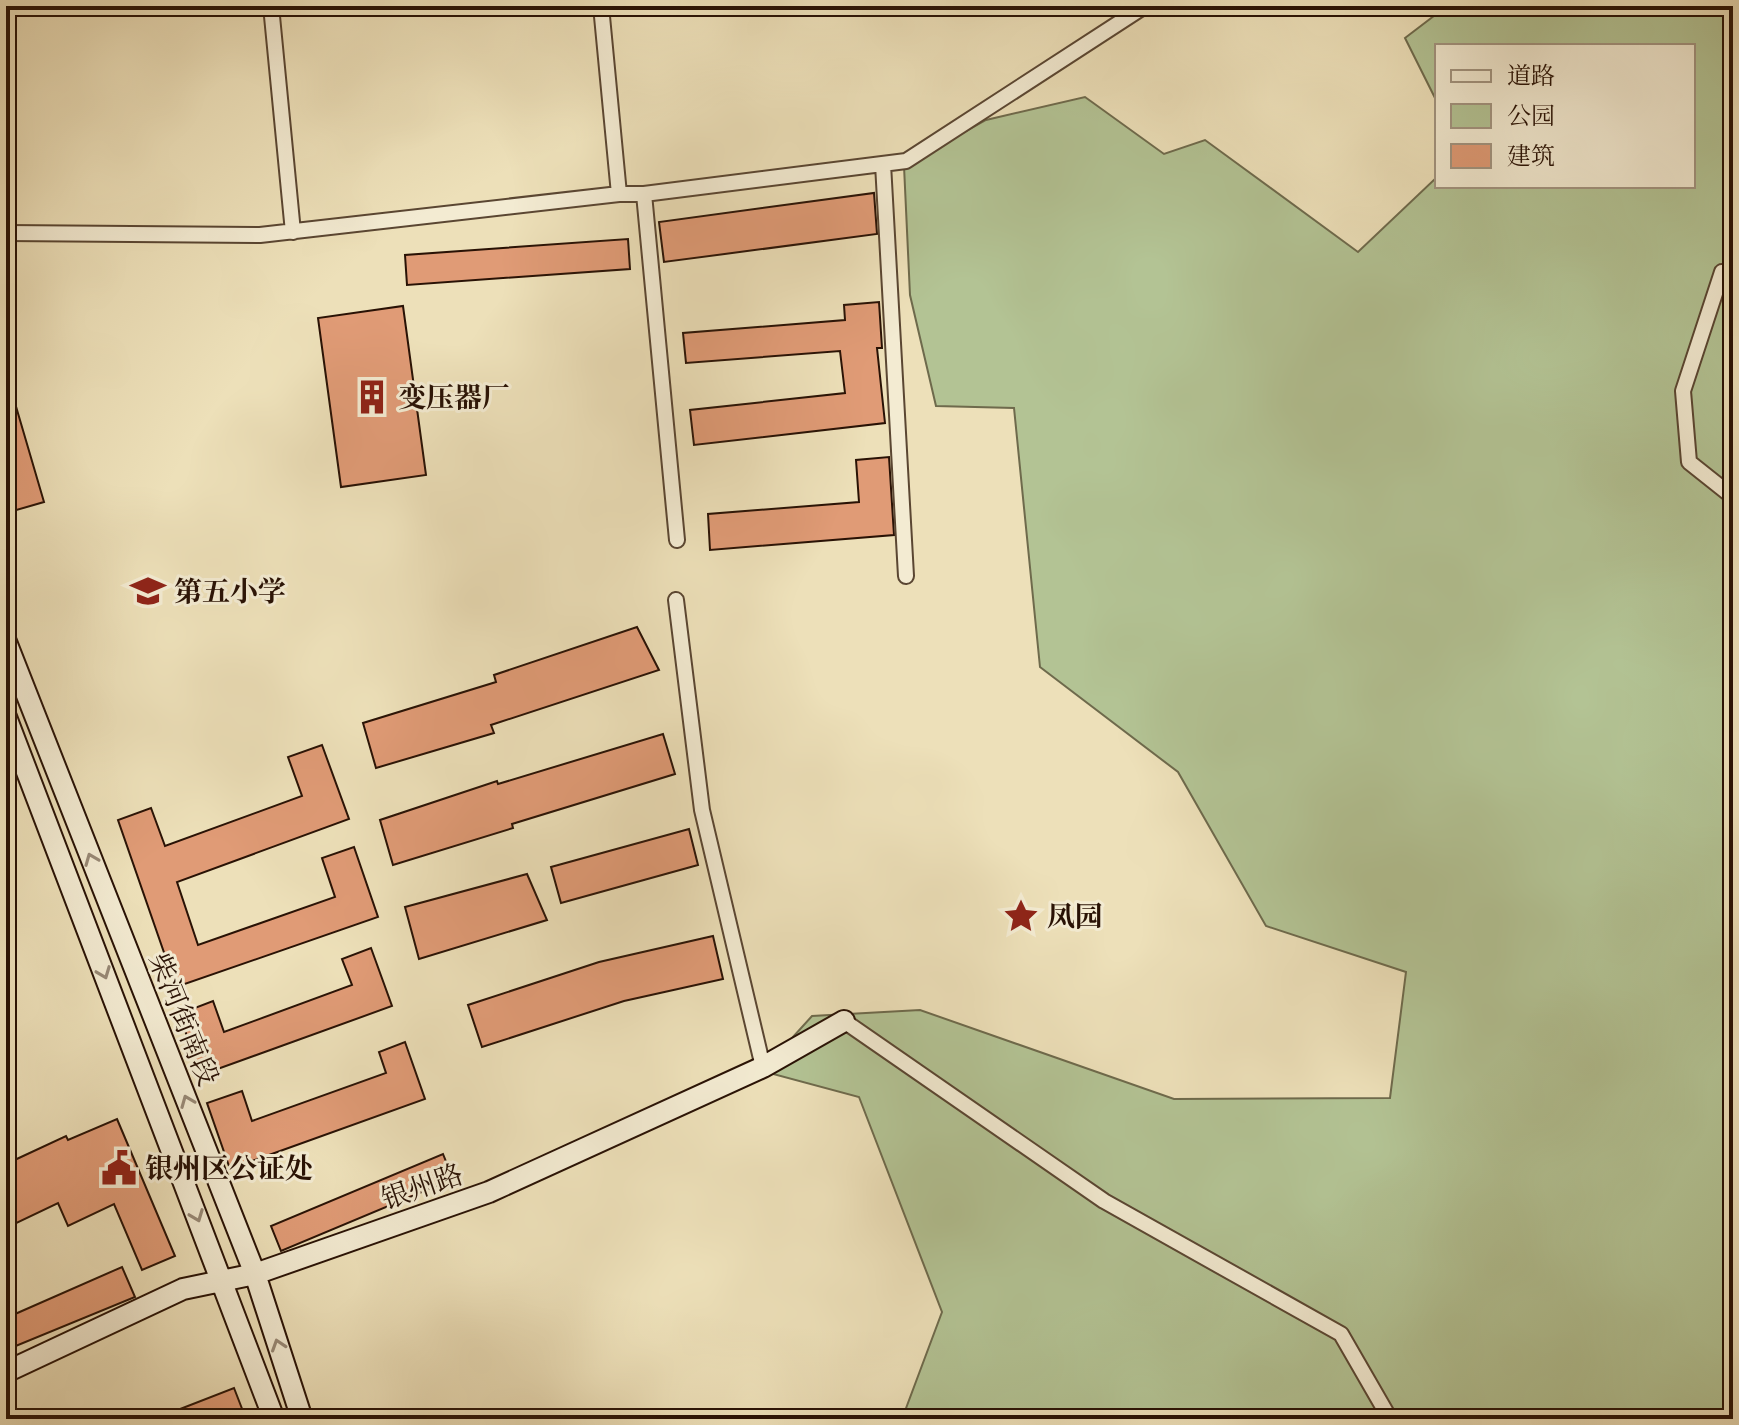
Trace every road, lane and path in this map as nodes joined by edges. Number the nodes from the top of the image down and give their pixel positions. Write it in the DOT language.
graph roads {
  1 [pos="271,6"];
  2 [pos="601,6"];
  3 [pos="1145,6"];
  4 [pos="883,164"];
  5 [pos="619,194"];
  6 [pos="644,194"];
  7 [pos="293,232"];
  8 [pos="6,233"];
  9 [pos="1733,273"];
  10 [pos="1733,497"];
  11 [pos="677,540"];
  12 [pos="906,576"];
  13 [pos="676,600"];
  14 [pos="6,642"];
  15 [pos="6,717"];
  16 [pos="844,1021"];
  17 [pos="763,1067"];
  18 [pos="255,1274"];
  19 [pos="222,1281"];
  20 [pos="6,1372"];
  21 [pos="274,1419"];
  22 [pos="302,1419"];
  23 [pos="1390,1419"];
  1 -- 7 [label="street"];
  2 -- 5 [label="street"];
  3 -- 4 [label="street"];
  4 -- 6 [label="street"];
  4 -- 12 [label="street"];
  5 -- 6 [label="street"];
  5 -- 7 [label="street"];
  6 -- 11 [label="street"];
  7 -- 8 [label="street"];
  9 -- 10 [label="street"];
  13 -- 17 [label="street"];
  18 -- 14 [label="main road, 柴河街南段, one-way"];
  15 -- 19 [label="main road, 柴河街南段, one-way"];
  16 -- 17 [label="main road, 银州路"];
  16 -- 23 [label="street"];
  17 -- 18 [label="main road, 银州路"];
  18 -- 19 [label="main road, 银州路"];
  22 -- 18 [label="main road, 柴河街南段, one-way"];
  19 -- 20 [label="main road, 银州路"];
  19 -- 21 [label="main road, 柴河街南段"];
}
